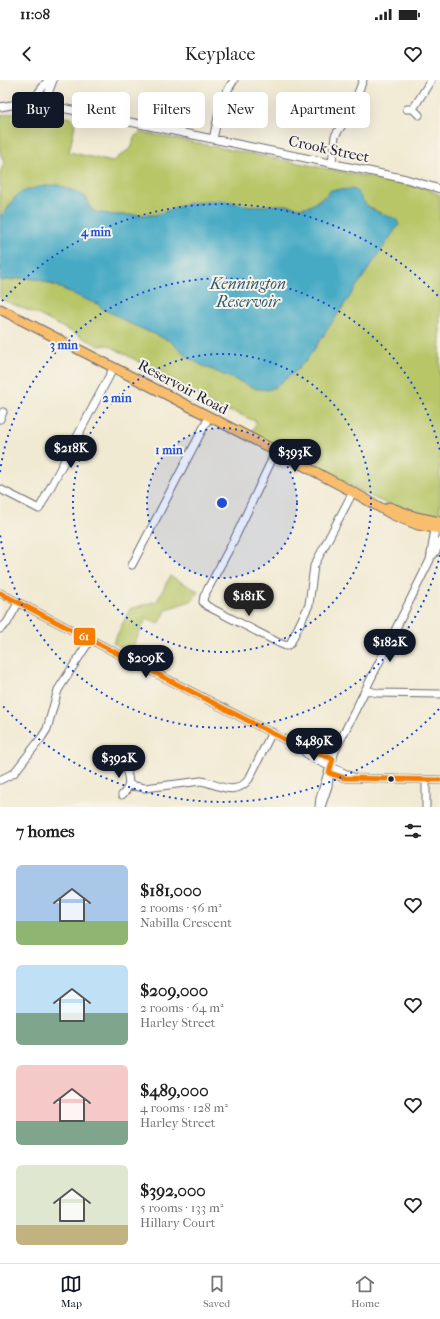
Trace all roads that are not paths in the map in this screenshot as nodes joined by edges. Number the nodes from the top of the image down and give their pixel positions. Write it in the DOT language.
graph roads {
  1 [pos="48,80"];
  2 [pos="53,80"];
  3 [pos="234,80"];
  4 [pos="363,80"];
  5 [pos="431,80"];
  6 [pos="39,92"];
  7 [pos="49,92"];
  8 [pos="359,92"];
  9 [pos="12,105"];
  10 [pos="0,107"];
  11 [pos="64,109"];
  12 [pos="419,115"];
  13 [pos="340,128"];
  14 [pos="213,139"];
  15 [pos="332,163"];
  16 [pos="440,189"];
  17 [pos="0,309"];
  18 [pos="114,367"];
  19 [pos="209,417"];
  20 [pos="276,451"];
  21 [pos="0,489"];
  22 [pos="353,492"];
  23 [pos="439,525"];
  24 [pos="440,541"];
  25 [pos="430,560"];
  26 [pos="132,565"];
  27 [pos="0,593"];
  28 [pos="18,603"];
  29 [pos="0,629"];
  30 [pos="90,640"];
  31 [pos="366,690"];
  32 [pos="440,694"];
  33 [pos="272,732"];
  34 [pos="301,748"];
  35 [pos="333,759"];
  36 [pos="125,766"];
  37 [pos="330,770"];
  38 [pos="0,780"];
  39 [pos="426,780"];
  40 [pos="440,780"];
  41 [pos="129,785"];
  42 [pos="122,795"];
  43 [pos="320,807"];
  44 [pos="426,807"];
  1 -- 6 [label="street"];
  2 -- 7 [label="street"];
  3 -- 14 [label="street"];
  4 -- 8 [label="street"];
  5 -- 12 [label="street"];
  9 -- 10 [label="street, Crook Street"];
  11 -- 14 [label="street, Crook Street"];
  13 -- 15 [label="street"];
  14 -- 15 [label="street, Crook Street"];
  15 -- 16 [label="street, Crook Street"];
  17 -- 18 [label="main road, Reservoir Road"];
  18 -- 19 [label="main road, Reservoir Road"];
  18 -- 21 [label="street"];
  19 -- 20 [label="main road, Reservoir Road"];
  19 -- 26 [label="street"];
  20 -- 22 [label="main road, Reservoir Road"];
  20 -- 22 [label="street"];
  22 -- 23 [label="main road, Reservoir Road"];
  23 -- 25 [label="street"];
  24 -- 25 [label="street"];
  25 -- 31 [label="street"];
  27 -- 28 [label="street"];
  28 -- 29 [label="street"];
  28 -- 30 [label="street"];
  30 -- 33 [label="street"];
  30 -- 38 [label="street"];
  31 -- 32 [label="street"];
  31 -- 35 [label="street"];
  33 -- 34 [label="street"];
  33 -- 41 [label="street"];
  34 -- 35 [label="street"];
  34 -- 37 [label="street"];
  35 -- 37 [label="street"];
  36 -- 41 [label="street"];
  37 -- 39 [label="street"];
  37 -- 43 [label="street"];
  39 -- 40 [label="street"];
  39 -- 44 [label="street"];
  41 -- 42 [label="street"];
}
